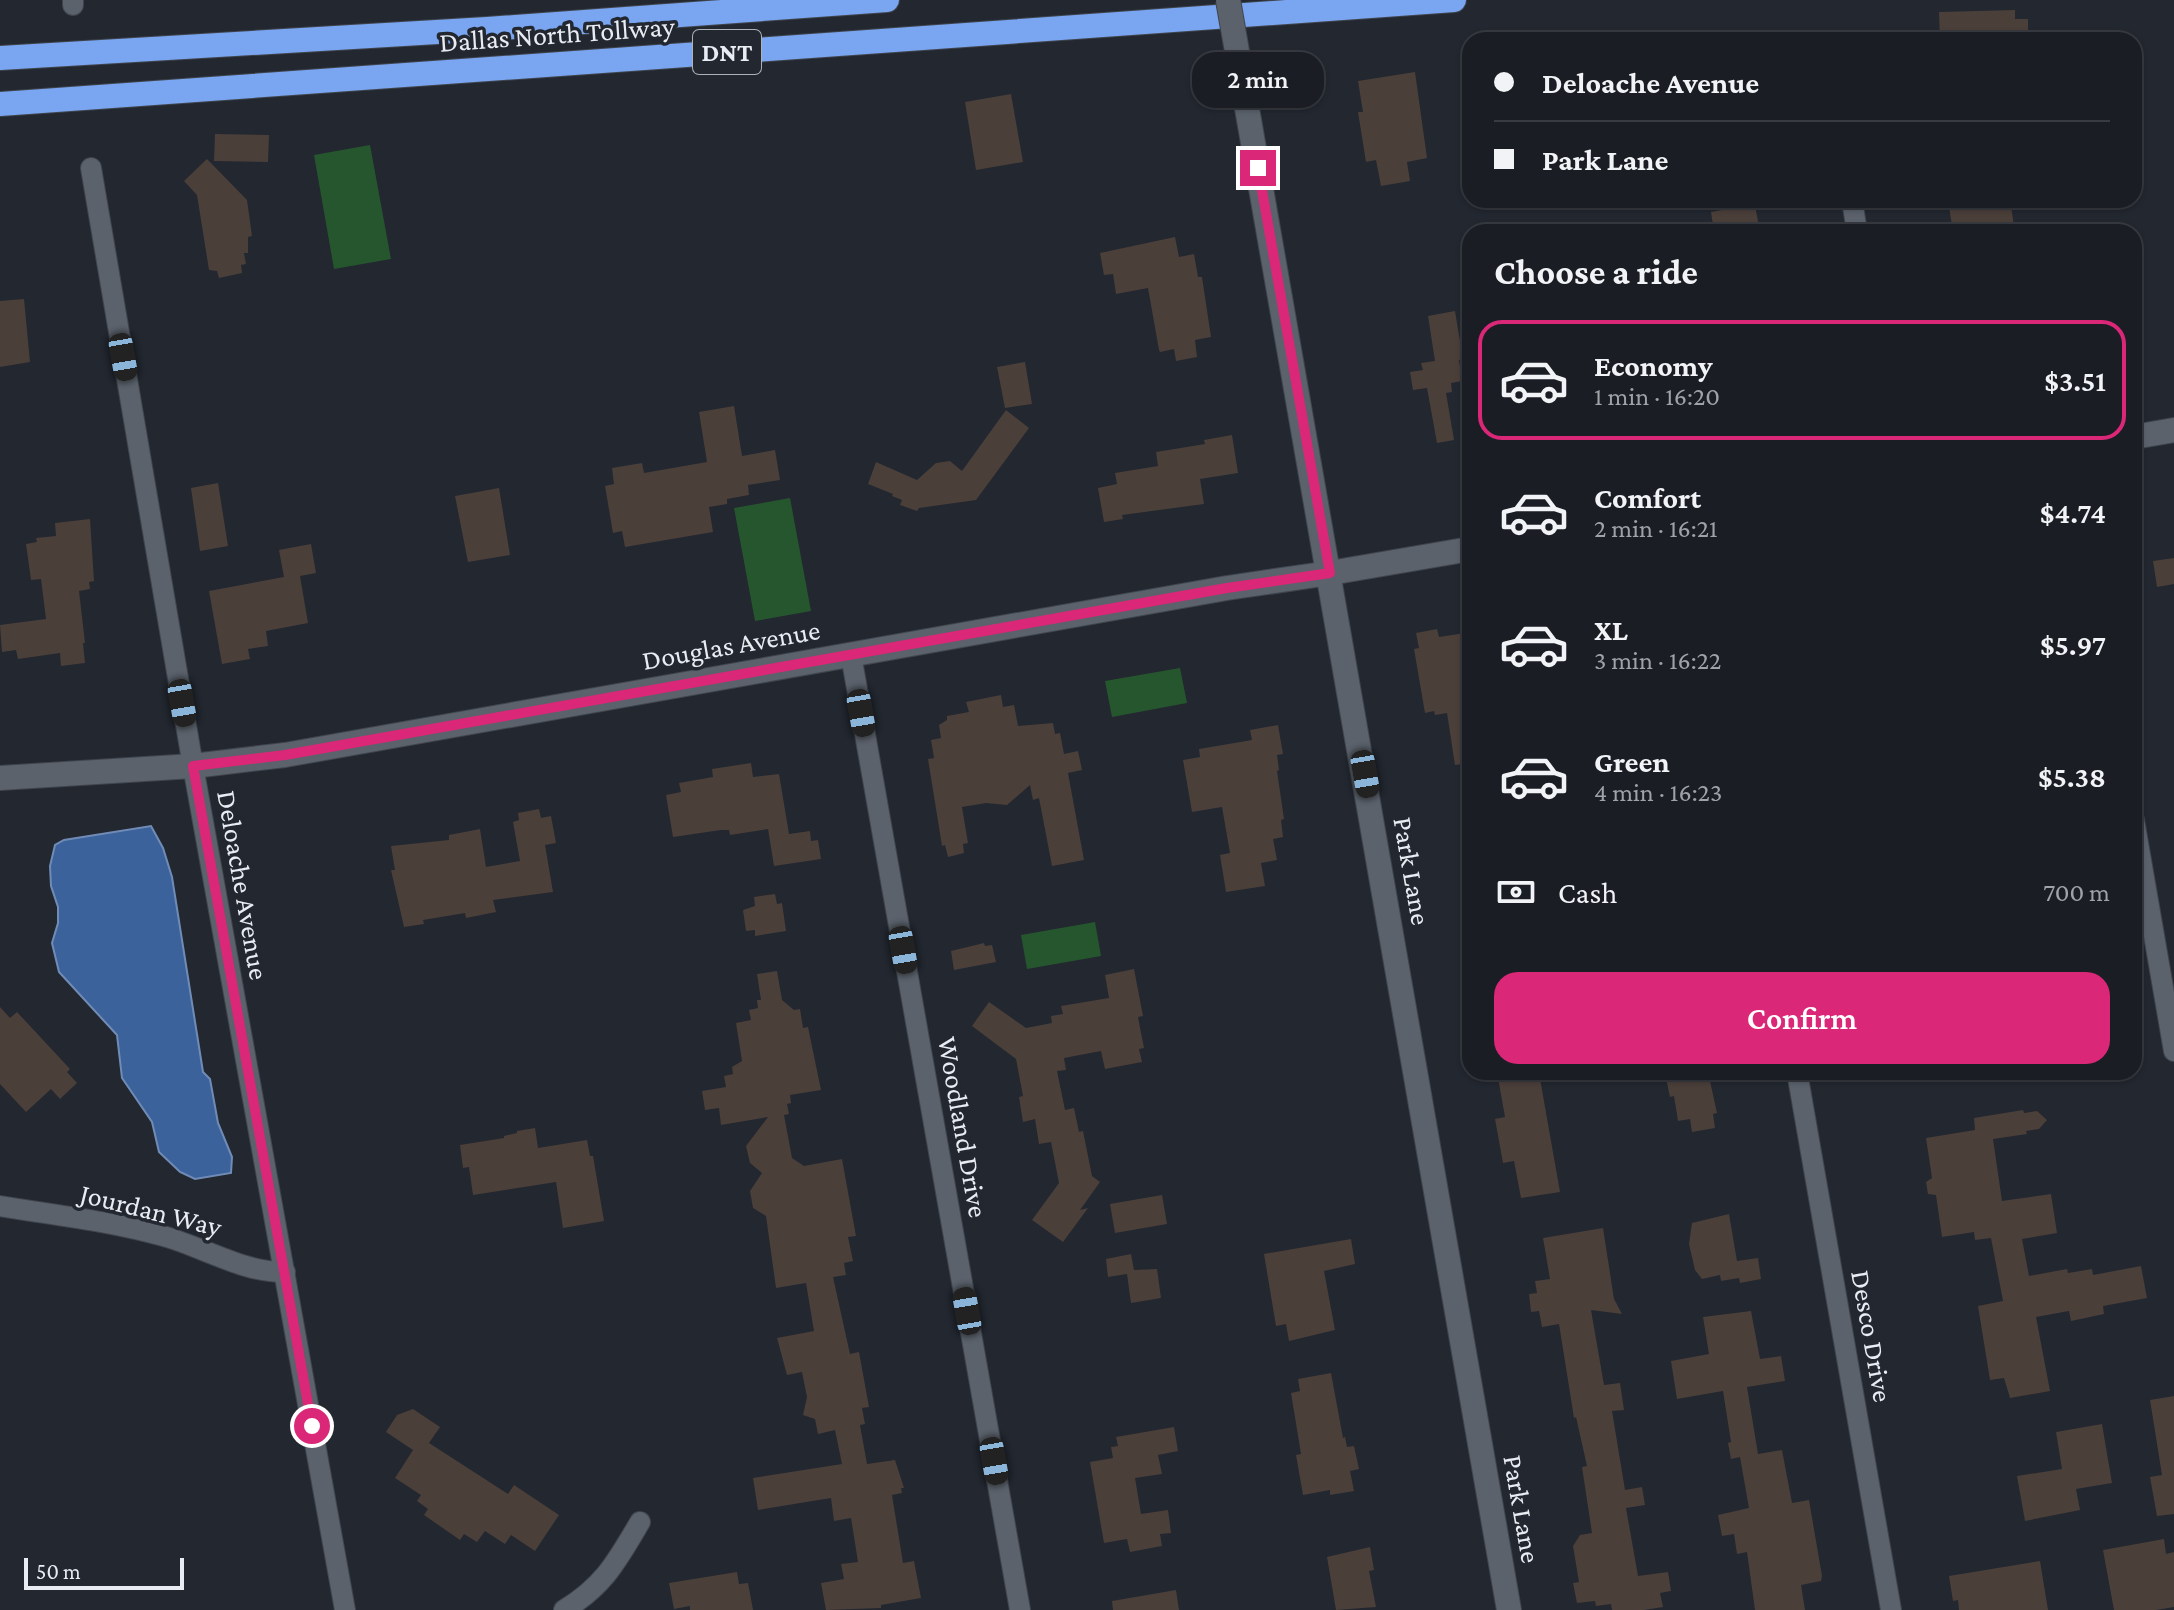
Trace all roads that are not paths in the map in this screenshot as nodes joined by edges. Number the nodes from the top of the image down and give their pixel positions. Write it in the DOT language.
graph roads {
  1 [pos="887,0"];
  2 [pos="1228,0"];
  3 [pos="1454,0"];
  4 [pos="0,58"];
  5 [pos="0,104"];
  6 [pos="91,168"];
  7 [pos="2174,430"];
  8 [pos="2142,436"];
  9 [pos="1462,550"];
  10 [pos="1330,573"];
  11 [pos="851,655"];
  12 [pos="193,766"];
  13 [pos="0,778"];
  14 [pos="2142,866"];
  15 [pos="2174,1051"];
  16 [pos="1798,1080"];
  17 [pos="0,1206"];
  18 [pos="285,1272"];
  19 [pos="640,1522"];
  20 [pos="345,1610"];
  21 [pos="564,1610"];
  22 [pos="1020,1610"];
  23 [pos="1509,1610"];
  24 [pos="1891,1610"];
  1 -- 4 [label="highway, Dallas North Tollway / DNT"];
  2 -- 10 [label="street, Park Lane, bridge"];
  3 -- 5 [label="highway, Dallas North Tollway / DNT"];
  6 -- 12 [label="street, Deloache Avenue"];
  7 -- 8 [label="street"];
  9 -- 10 [label="street, Douglas Avenue"];
  10 -- 11 [label="street, Douglas Avenue"];
  10 -- 23 [label="street, Park Lane"];
  11 -- 12 [label="street, Douglas Avenue"];
  11 -- 22 [label="street, Woodland Drive"];
  12 -- 13 [label="street, Douglas Avenue"];
  12 -- 18 [label="street, Deloache Avenue"];
  14 -- 15 [label="street"];
  16 -- 24 [label="street, Desco Drive"];
  17 -- 18 [label="street, Jourdan Way"];
  18 -- 20 [label="street, Deloache Avenue"];
  19 -- 21 [label="street"];
}
